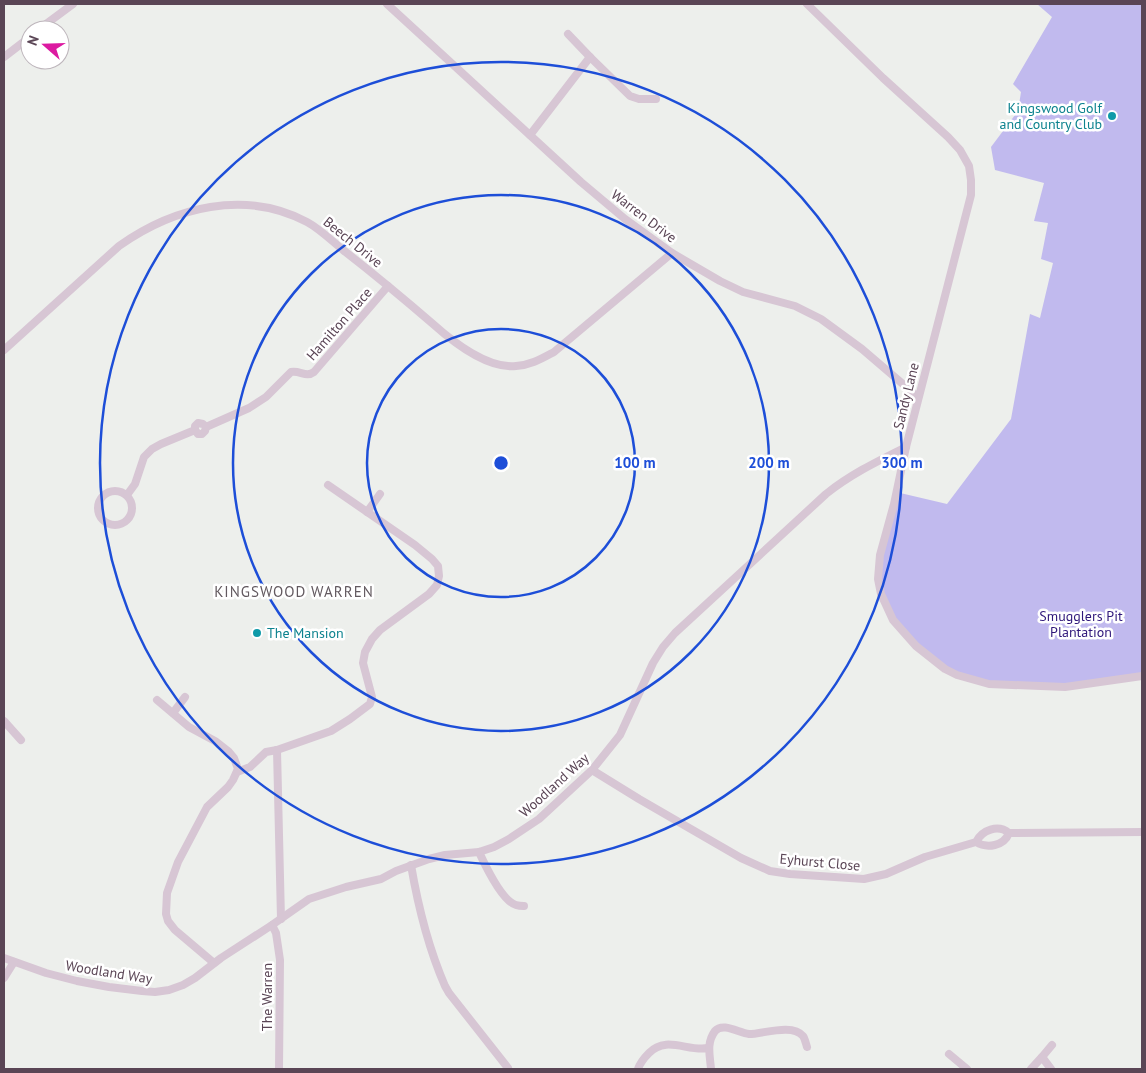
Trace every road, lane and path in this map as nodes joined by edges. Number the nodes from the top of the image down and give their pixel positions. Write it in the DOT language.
graph roads {
  1 [pos="73,4"];
  2 [pos="387,4"];
  3 [pos="807,4"];
  4 [pos="51,20"];
  5 [pos="568,34"];
  6 [pos="20,44"];
  7 [pos="4,57"];
  8 [pos="590,57"];
  9 [pos="656,99"];
  10 [pos="530,135"];
  11 [pos="672,253"];
  12 [pos="388,286"];
  13 [pos="4,350"];
  14 [pos="918,397"];
  15 [pos="906,447"];
  16 [pos="328,485"];
  17 [pos="380,494"];
  18 [pos="127,495"];
  19 [pos="367,512"];
  20 [pos="1142,676"];
  21 [pos="185,698"];
  22 [pos="157,700"];
  23 [pos="173,713"];
  24 [pos="4,721"];
  25 [pos="21,740"];
  26 [pos="277,750"];
  27 [pos="592,770"];
  28 [pos="237,772"];
  29 [pos="1142,832"];
  30 [pos="1009,833"];
  31 [pos="976,842"];
  32 [pos="479,852"];
  33 [pos="411,865"];
  34 [pos="524,906"];
  35 [pos="281,920"];
  36 [pos="272,925"];
  37 [pos="4,958"];
  38 [pos="14,962"];
  39 [pos="214,963"];
  40 [pos="4,978"];
  41 [pos="1052,1045"];
  42 [pos="807,1047"];
  43 [pos="708,1048"];
  44 [pos="949,1054"];
  45 [pos="1042,1057"];
  46 [pos="508,1068"];
  47 [pos="279,1069"];
  48 [pos="638,1069"];
  49 [pos="711,1069"];
  50 [pos="967,1069"];
  51 [pos="1031,1069"];
  52 [pos="1051,1069"];
  1 -- 4 [label="street"];
  2 -- 10 [label="street, Warren Drive"];
  3 -- 14 [label="street, Sandy Lane"];
  5 -- 8 [label="street"];
  6 -- 7 [label="street"];
  8 -- 9 [label="street"];
  8 -- 10 [label="street"];
  10 -- 11 [label="street, Warren Drive"];
  11 -- 12 [label="street, Beech Drive"];
  11 -- 14 [label="street, Warren Drive"];
  12 -- 13 [label="street, Beech Drive"];
  12 -- 18 [label="street, Hamilton Place"];
  14 -- 15 [label="street, Sandy Lane"];
  15 -- 20 [label="street, Sandy Lane"];
  15 -- 27 [label="street, Woodland Way"];
  16 -- 19 [label="street"];
  17 -- 19 [label="street"];
  18 -- 18 [label="street"];
  19 -- 26 [label="street"];
  21 -- 23 [label="street"];
  22 -- 23 [label="street"];
  23 -- 28 [label="street"];
  24 -- 25 [label="street"];
  26 -- 28 [label="street"];
  26 -- 35 [label="street"];
  27 -- 31 [label="street, Eyhurst Close"];
  27 -- 32 [label="street, Woodland Way"];
  28 -- 39 [label="street"];
  29 -- 30 [label="street, Eyhurst Close"];
  30 -- 31 [label="street, Eyhurst Close"];
  30 -- 31 [label="street, Eyhurst Close"];
  32 -- 33 [label="street, Woodland Way"];
  32 -- 34 [label="street"];
  33 -- 35 [label="street, Woodland Way"];
  33 -- 46 [label="street"];
  35 -- 36 [label="street, Woodland Way"];
  36 -- 39 [label="street, Woodland Way"];
  36 -- 47 [label="street, The Warren"];
  37 -- 38 [label="street, Woodland Way"];
  38 -- 39 [label="street, Woodland Way"];
  38 -- 40 [label="street"];
  41 -- 45 [label="street"];
  42 -- 43 [label="street"];
  43 -- 48 [label="street"];
  43 -- 49 [label="street"];
  44 -- 50 [label="street"];
  45 -- 51 [label="street"];
  45 -- 52 [label="street"];
}
